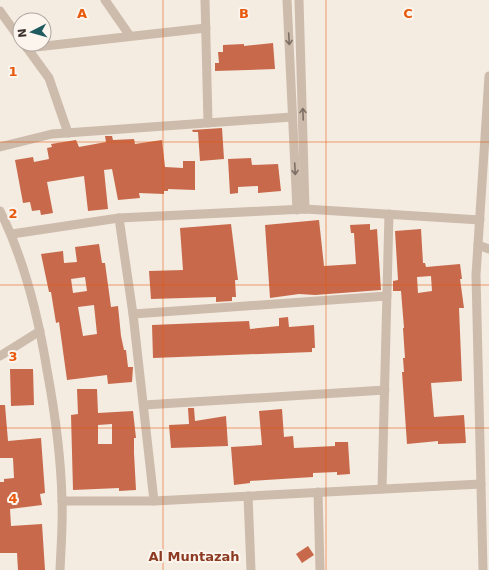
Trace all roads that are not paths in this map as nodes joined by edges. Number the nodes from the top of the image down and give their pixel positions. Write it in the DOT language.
graph roads {
  1 [pos="105,0"];
  2 [pos="205,0"];
  3 [pos="287,0"];
  4 [pos="300,0"];
  5 [pos="0,11"];
  6 [pos="12,28"];
  7 [pos="206,28"];
  8 [pos="130,36"];
  9 [pos="52,44"];
  10 [pos="30,52"];
  11 [pos="489,76"];
  12 [pos="488,99"];
  13 [pos="292,117"];
  14 [pos="208,123"];
  15 [pos="68,133"];
  16 [pos="0,147"];
  17 [pos="0,210"];
  18 [pos="301,210"];
  19 [pos="389,214"];
  20 [pos="119,218"];
  21 [pos="480,220"];
  22 [pos="12,234"];
  23 [pos="478,245"];
  24 [pos="489,249"];
  25 [pos="387,296"];
  26 [pos="133,314"];
  27 [pos="40,331"];
  28 [pos="0,356"];
  29 [pos="385,390"];
  30 [pos="144,405"];
  31 [pos="481,484"];
  32 [pos="382,489"];
  33 [pos="318,492"];
  34 [pos="248,496"];
  35 [pos="62,501"];
  36 [pos="154,501"];
  37 [pos="60,570"];
  38 [pos="251,570"];
  39 [pos="320,570"];
  40 [pos="483,570"];
  1 -- 8 [label="street"];
  2 -- 7 [label="street"];
  3 -- 13 [label="street, one-way"];
  18 -- 4 [label="street, one-way"];
  5 -- 6 [label="street"];
  7 -- 8 [label="street"];
  7 -- 14 [label="street"];
  8 -- 9 [label="street"];
  10 -- 15 [label="street"];
  11 -- 12 [label="street"];
  12 -- 21 [label="street"];
  13 -- 14 [label="street"];
  13 -- 18 [label="street, one-way"];
  14 -- 15 [label="street"];
  15 -- 16 [label="street"];
  17 -- 22 [label="street"];
  18 -- 19 [label="street"];
  18 -- 20 [label="street"];
  19 -- 21 [label="street"];
  19 -- 25 [label="street"];
  20 -- 22 [label="street"];
  20 -- 26 [label="street"];
  21 -- 23 [label="street"];
  22 -- 27 [label="street"];
  23 -- 24 [label="street"];
  23 -- 31 [label="street"];
  25 -- 26 [label="street"];
  25 -- 29 [label="street"];
  26 -- 30 [label="street"];
  27 -- 28 [label="street"];
  27 -- 35 [label="street"];
  29 -- 30 [label="street"];
  29 -- 32 [label="street"];
  30 -- 36 [label="street"];
  31 -- 32 [label="street"];
  31 -- 40 [label="street"];
  32 -- 33 [label="street"];
  33 -- 34 [label="street"];
  33 -- 39 [label="street"];
  34 -- 36 [label="street"];
  34 -- 38 [label="street"];
  35 -- 36 [label="street"];
  35 -- 37 [label="street"];
}
